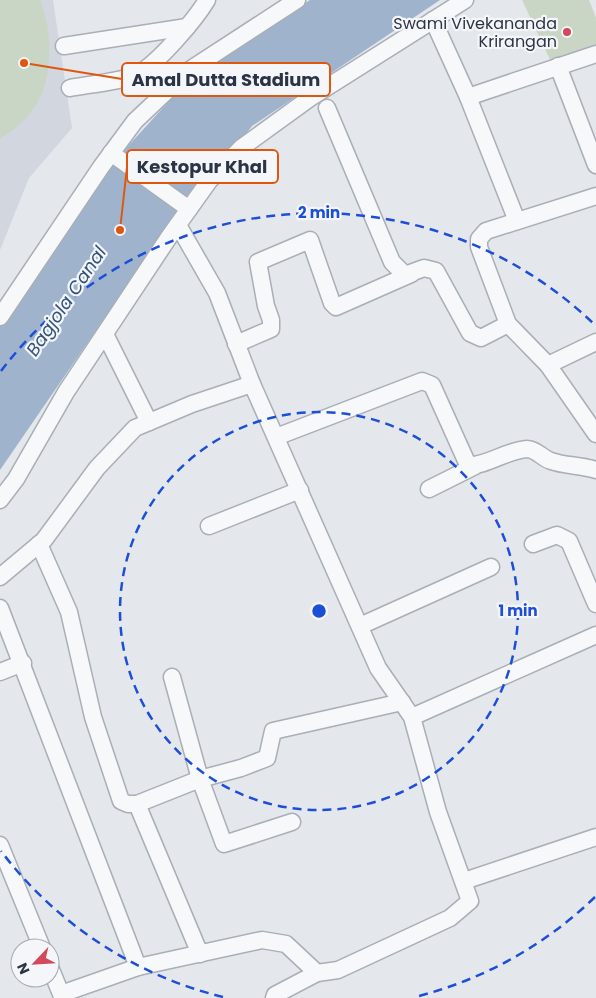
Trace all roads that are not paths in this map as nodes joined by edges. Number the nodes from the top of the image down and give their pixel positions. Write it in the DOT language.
graph roads {
  1 [pos="207,0"];
  2 [pos="297,0"];
  3 [pos="465,0"];
  4 [pos="433,20"];
  5 [pos="186,27"];
  6 [pos="64,46"];
  7 [pos="596,54"];
  8 [pos="558,66"];
  9 [pos="70,88"];
  10 [pos="468,97"];
  11 [pos="327,108"];
  12 [pos="111,153"];
  13 [pos="596,165"];
  14 [pos="596,196"];
  15 [pos="189,210"];
  16 [pos="517,220"];
  17 [pos="178,225"];
  18 [pos="411,274"];
  19 [pos="0,317"];
  20 [pos="508,324"];
  21 [pos="105,334"];
  22 [pos="596,342"];
  23 [pos="236,344"];
  24 [pos="548,365"];
  25 [pos="252,384"];
  26 [pos="149,422"];
  27 [pos="596,434"];
  28 [pos="276,437"];
  29 [pos="474,466"];
  30 [pos="596,470"];
  31 [pos="429,489"];
  32 [pos="300,490"];
  33 [pos="0,500"];
  34 [pos="209,526"];
  35 [pos="39,544"];
  36 [pos="532,544"];
  37 [pos="491,567"];
  38 [pos="0,576"];
  39 [pos="596,604"];
  40 [pos="0,608"];
  41 [pos="360,626"];
  42 [pos="596,635"];
  43 [pos="23,663"];
  44 [pos="0,672"];
  45 [pos="172,677"];
  46 [pos="402,702"];
  47 [pos="412,717"];
  48 [pos="200,779"];
  49 [pos="136,804"];
  50 [pos="292,822"];
  51 [pos="594,843"];
  52 [pos="0,845"];
  53 [pos="464,881"];
  54 [pos="38,938"];
  55 [pos="200,954"];
  56 [pos="138,967"];
  57 [pos="317,973"];
  58 [pos="56,996"];
  59 [pos="274,998"];
  1 -- 5 [label="street"];
  2 -- 12 [label="street"];
  3 -- 4 [label="street"];
  4 -- 10 [label="street"];
  4 -- 15 [label="street"];
  5 -- 6 [label="street"];
  5 -- 9 [label="street"];
  7 -- 8 [label="street"];
  8 -- 10 [label="street"];
  8 -- 13 [label="street"];
  10 -- 16 [label="street"];
  11 -- 18 [label="street"];
  12 -- 15 [label="street"];
  12 -- 19 [label="street"];
  14 -- 16 [label="street"];
  15 -- 17 [label="street"];
  16 -- 20 [label="street"];
  17 -- 21 [label="street"];
  17 -- 23 [label="street"];
  18 -- 20 [label="street"];
  18 -- 23 [label="street"];
  20 -- 24 [label="street"];
  21 -- 26 [label="street"];
  21 -- 33 [label="street"];
  22 -- 24 [label="street"];
  23 -- 25 [label="street"];
  24 -- 27 [label="street"];
  25 -- 26 [label="street"];
  25 -- 28 [label="street"];
  26 -- 35 [label="street"];
  28 -- 29 [label="street"];
  28 -- 32 [label="street"];
  29 -- 30 [label="street"];
  29 -- 31 [label="street"];
  32 -- 34 [label="street"];
  32 -- 41 [label="street"];
  35 -- 38 [label="street"];
  35 -- 49 [label="street"];
  36 -- 39 [label="street"];
  37 -- 41 [label="street"];
  40 -- 43 [label="street"];
  41 -- 46 [label="street"];
  42 -- 47 [label="street"];
  43 -- 44 [label="street"];
  43 -- 56 [label="street"];
  45 -- 48 [label="street"];
  46 -- 47 [label="street"];
  46 -- 48 [label="street"];
  47 -- 53 [label="street"];
  48 -- 49 [label="street"];
  48 -- 50 [label="street"];
  49 -- 55 [label="street"];
  51 -- 53 [label="street"];
  52 -- 54 [label="street"];
  53 -- 57 [label="street"];
  55 -- 56 [label="street"];
  55 -- 57 [label="street"];
  56 -- 58 [label="street"];
  57 -- 59 [label="street"];
}
